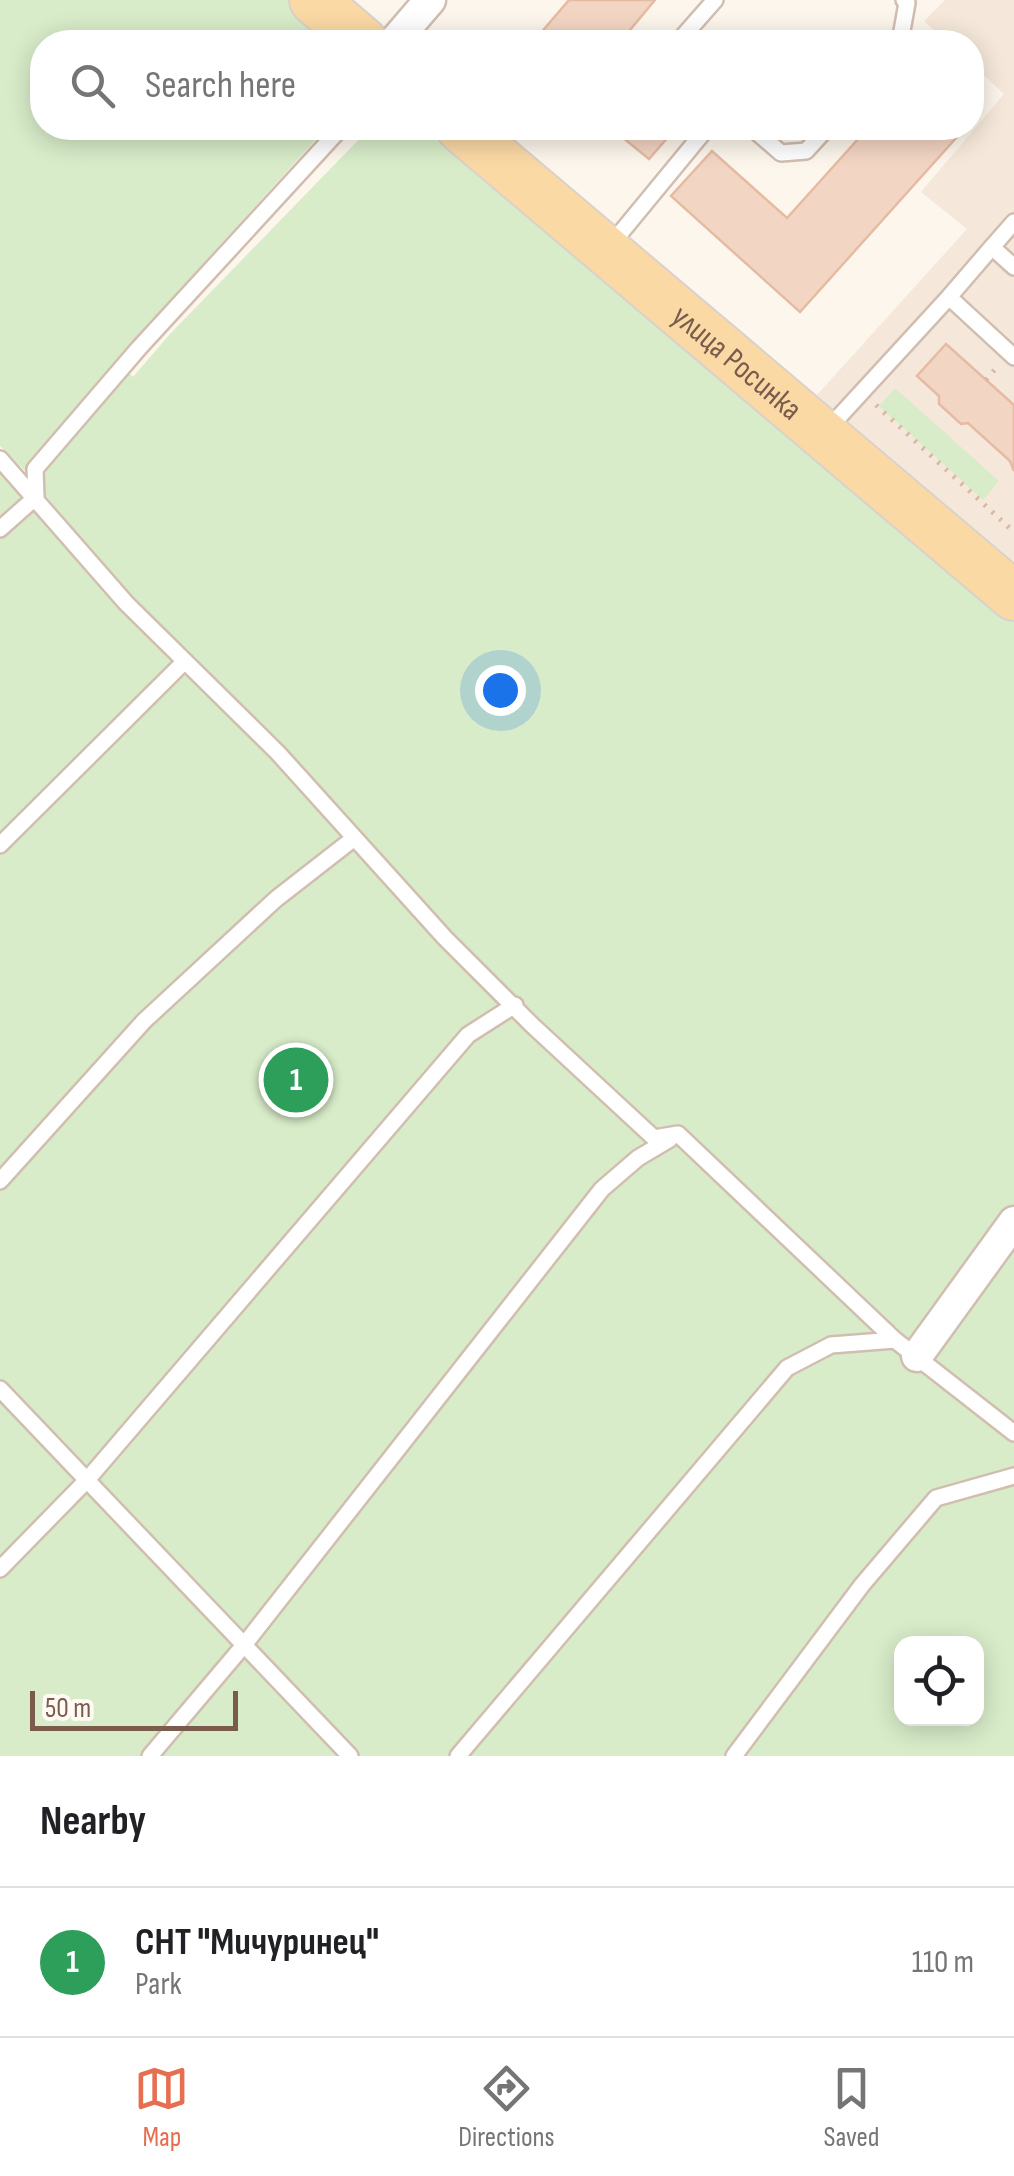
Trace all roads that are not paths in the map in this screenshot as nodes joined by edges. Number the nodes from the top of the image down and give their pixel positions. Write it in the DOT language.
graph roads {
  1 [pos="314,0"];
  2 [pos="430,0"];
  3 [pos="715,0"];
  4 [pos="906,1"];
  5 [pos="348,30"];
  6 [pos="404,30"];
  7 [pos="689,30"];
  8 [pos="902,30"];
  9 [pos="330,140"];
  10 [pos="476,140"];
  11 [pos="698,140"];
  12 [pos="766,140"];
  13 [pos="816,140"];
  14 [pos="1014,222"];
  15 [pos="992,247"];
  16 [pos="606,250"];
  17 [pos="1014,268"];
  18 [pos="949,296"];
  19 [pos="1014,357"];
  20 [pos="823,435"];
  21 [pos="0,459"];
  22 [pos="36,498"];
  23 [pos="0,528"];
  24 [pos="1014,596"];
  25 [pos="186,660"];
  26 [pos="354,839"];
  27 [pos="0,845"];
  28 [pos="515,1005"];
  29 [pos="678,1134"];
  30 [pos="0,1181"];
  31 [pos="1014,1222"];
  32 [pos="906,1348"];
  33 [pos="0,1389"];
  34 [pos="1014,1432"];
  35 [pos="1014,1476"];
  36 [pos="87,1480"];
  37 [pos="0,1569"];
  38 [pos="244,1644"];
  39 [pos="150,1756"];
  40 [pos="350,1756"];
  41 [pos="458,1756"];
  42 [pos="734,1756"];
  1 -- 5 [label="main road"];
  2 -- 6 [label="street"];
  3 -- 7 [label="lane"];
  4 -- 8 [label="lane"];
  9 -- 22 [label="lane"];
  10 -- 16 [label="main road, улица Росинка"];
  11 -- 16 [label="lane"];
  12 -- 13 [label="lane"];
  14 -- 15 [label="lane"];
  15 -- 17 [label="lane"];
  15 -- 18 [label="lane"];
  16 -- 20 [label="main road, улица Росинка"];
  18 -- 19 [label="lane"];
  18 -- 20 [label="lane"];
  20 -- 24 [label="main road, улица Росинка"];
  21 -- 22 [label="lane"];
  22 -- 23 [label="lane"];
  22 -- 25 [label="lane"];
  25 -- 26 [label="lane"];
  25 -- 27 [label="lane"];
  26 -- 28 [label="lane"];
  26 -- 30 [label="lane"];
  28 -- 29 [label="lane"];
  28 -- 36 [label="lane"];
  29 -- 32 [label="lane"];
  29 -- 38 [label="lane"];
  31 -- 32 [label="street"];
  32 -- 34 [label="lane"];
  32 -- 41 [label="lane"];
  33 -- 36 [label="lane"];
  35 -- 42 [label="lane"];
  36 -- 37 [label="lane"];
  36 -- 38 [label="lane"];
  38 -- 39 [label="lane"];
  38 -- 40 [label="lane"];
}
